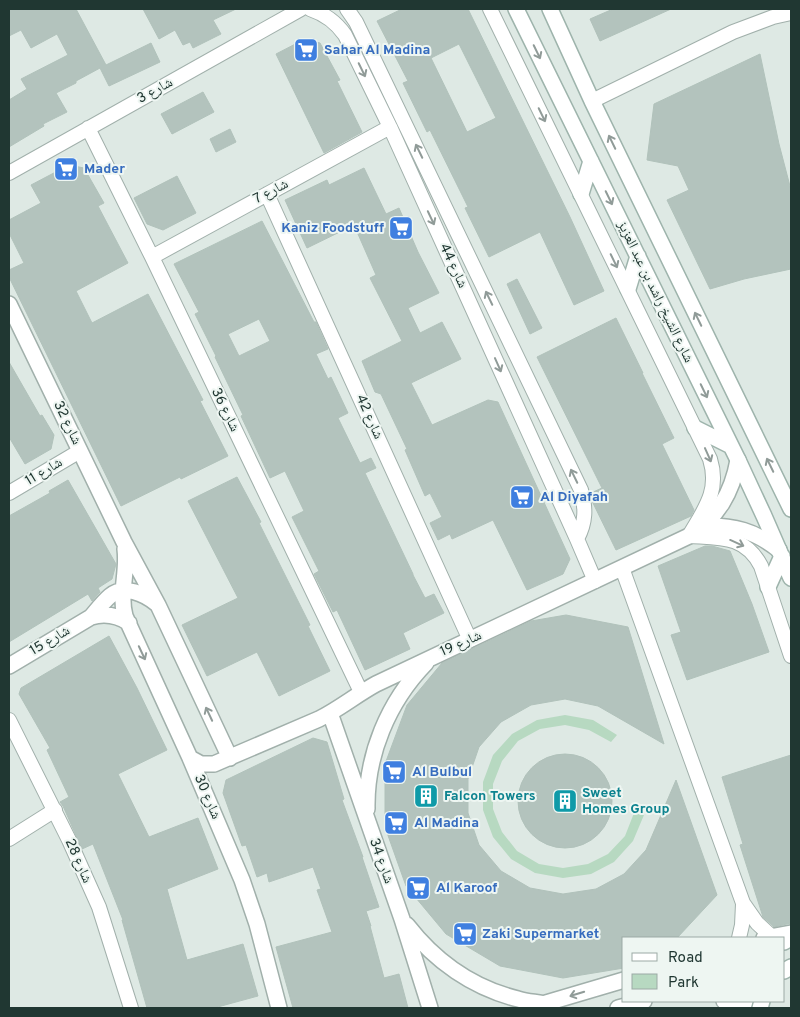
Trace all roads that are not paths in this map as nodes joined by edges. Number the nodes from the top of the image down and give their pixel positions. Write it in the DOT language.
graph roads {
  1 [pos="301,9"];
  2 [pos="310,9"];
  3 [pos="347,9"];
  4 [pos="490,9"];
  5 [pos="516,9"];
  6 [pos="550,9"];
  7 [pos="791,12"];
  8 [pos="592,101"];
  9 [pos="88,128"];
  10 [pos="390,128"];
  11 [pos="591,161"];
  12 [pos="9,173"];
  13 [pos="268,194"];
  14 [pos="581,194"];
  15 [pos="638,256"];
  16 [pos="152,257"];
  17 [pos="628,289"];
  18 [pos="9,304"];
  19 [pos="13,325"];
  20 [pos="695,428"];
  21 [pos="731,446"];
  22 [pos="80,450"];
  23 [pos="738,460"];
  24 [pos="9,493"];
  25 [pos="791,509"];
  26 [pos="703,526"];
  27 [pos="690,536"];
  28 [pos="577,539"];
  29 [pos="124,542"];
  30 [pos="781,553"];
  31 [pos="622,568"];
  32 [pos="791,578"];
  33 [pos="595,581"];
  34 [pos="768,587"];
  35 [pos="122,590"];
  36 [pos="158,605"];
  37 [pos="91,616"];
  38 [pos="129,624"];
  39 [pos="470,640"];
  40 [pos="791,656"];
  41 [pos="432,657"];
  42 [pos="9,666"];
  43 [pos="361,692"];
  44 [pos="330,713"];
  45 [pos="9,720"];
  46 [pos="190,758"];
  47 [pos="225,760"];
  48 [pos="205,794"];
  49 [pos="55,810"];
  50 [pos="367,821"];
  51 [pos="9,839"];
  52 [pos="744,903"];
  53 [pos="402,919"];
  54 [pos="791,933"];
  55 [pos="739,937"];
  56 [pos="771,937"];
  57 [pos="779,937"];
  58 [pos="622,981"];
  59 [pos="640,1002"];
  60 [pos="545,1004"];
  61 [pos="131,1008"];
  62 [pos="279,1008"];
  63 [pos="430,1008"];
  64 [pos="525,1008"];
  65 [pos="618,1008"];
  1 -- 9 [label="street, شارع 3"];
  2 -- 10 [label="street, شارع 44, one-way"];
  28 -- 3 [label="street, شارع 44, one-way"];
  4 -- 14 [label="street, one-way"];
  5 -- 11 [label="street, شارع الشيخ راشد بن عبد العزيز, one-way"];
  6 -- 8 [label="street, شارع الشيخ راشد بن عبد العزيز"];
  7 -- 8 [label="street"];
  25 -- 8 [label="street, شارع الشيخ راشد بن عبد العزيز, one-way"];
  9 -- 12 [label="street, شارع 3"];
  9 -- 16 [label="street, شارع 36"];
  10 -- 13 [label="street, شارع 7"];
  10 -- 28 [label="street, شارع 44, one-way"];
  11 -- 14 [label="street"];
  11 -- 15 [label="street, شارع الشيخ راشد بن عبد العزيز, one-way"];
  13 -- 16 [label="street, شارع 7"];
  13 -- 39 [label="street, شارع 42"];
  14 -- 17 [label="street, one-way"];
  15 -- 17 [label="street"];
  15 -- 21 [label="street, شارع الشيخ راشد بن عبد العزيز, one-way"];
  16 -- 43 [label="street, شارع 36"];
  17 -- 20 [label="street"];
  18 -- 19 [label="street, شارع 32"];
  19 -- 22 [label="street, شارع 32"];
  20 -- 21 [label="street"];
  20 -- 27 [label="street, one-way"];
  21 -- 23 [label="street, شارع الشيخ راشد بن عبد العزيز"];
  22 -- 24 [label="street, شارع 11"];
  22 -- 29 [label="street, شارع 32"];
  23 -- 26 [label="street, شارع 19"];
  23 -- 30 [label="street, شارع الشيخ راشد بن عبد العزيز"];
  26 -- 27 [label="street, شارع 19"];
  26 -- 30 [label="street"];
  27 -- 31 [label="street, شارع 19"];
  27 -- 34 [label="street, one-way"];
  28 -- 33 [label="street, شارع 44"];
  29 -- 35 [label="street, شارع 32"];
  29 -- 36 [label="street, شارع 32"];
  30 -- 32 [label="street, شارع الشيخ راشد بن عبد العزيز"];
  30 -- 34 [label="street"];
  31 -- 33 [label="street, شارع 19"];
  31 -- 52 [label="street"];
  33 -- 39 [label="street, شارع 19"];
  34 -- 40 [label="street"];
  35 -- 36 [label="street"];
  35 -- 37 [label="street, شارع 15"];
  35 -- 38 [label="street, شارع 30"];
  47 -- 36 [label="street, one-way"];
  37 -- 38 [label="street"];
  37 -- 42 [label="street, شارع 15"];
  38 -- 46 [label="street, شارع 30, one-way"];
  39 -- 41 [label="street, شارع 19"];
  41 -- 43 [label="street, شارع 19"];
  41 -- 50 [label="street"];
  43 -- 44 [label="street, شارع 19"];
  44 -- 47 [label="street, شارع 19"];
  44 -- 50 [label="street, شارع 34"];
  45 -- 49 [label="street, شارع 28"];
  46 -- 47 [label="street, شارع 19"];
  46 -- 48 [label="street, شارع 30"];
  47 -- 48 [label="street"];
  48 -- 62 [label="street, شارع 30"];
  49 -- 51 [label="street"];
  49 -- 61 [label="street, شارع 28"];
  50 -- 53 [label="street, شارع 34"];
  52 -- 55 [label="street"];
  52 -- 56 [label="street"];
  53 -- 60 [label="street"];
  53 -- 63 [label="street, شارع 34"];
  54 -- 57 [label="street"];
  58 -- 60 [label="street, one-way"];
  59 -- 65 [label="street"];
  60 -- 64 [label="street"];
}
